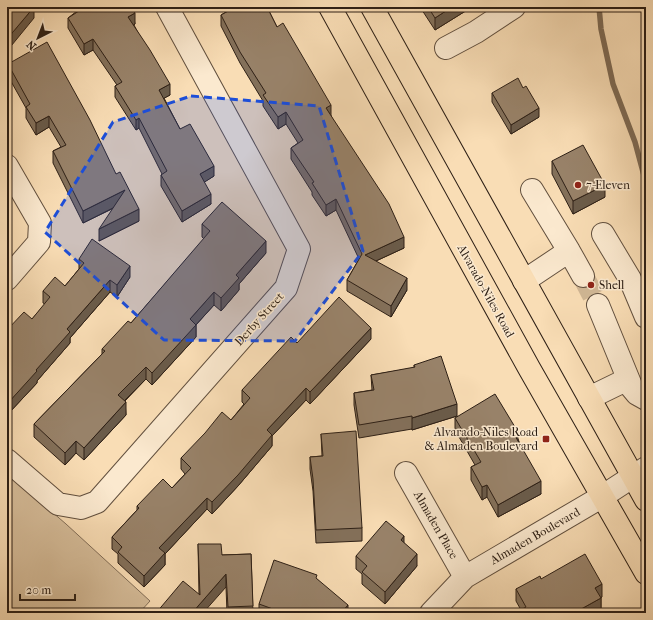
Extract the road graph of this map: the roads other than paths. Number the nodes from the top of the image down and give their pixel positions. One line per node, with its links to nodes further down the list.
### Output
1 (167, 7): 18 (street, Derby Street)
2 (330, 7): 21 (main road, Alvarado-Niles Road)
3 (372, 7): 12 (main road)
4 (514, 7): 5 (street)
5 (446, 48)
6 (7, 166): 11 (street)
7 (532, 190): 9 (street)
8 (603, 234): 14 (street)
9 (569, 251): 10 (street); 12 (street)
10 (584, 276)
11 (7, 279)
12 (524, 281): 16 (main road)
13 (598, 305): 15 (street)
14 (646, 317)
15 (628, 379): 16 (street); 17 (street)
16 (589, 398): 19 (main road)
17 (646, 399)
18 (7, 460)
19 (640, 472): 21 (street, Almaden Boulevard); 22 (main road)
20 (406, 473): 24 (street, Almaden Place)
21 (603, 496): 23 (main road, Alvarado-Niles Road); 24 (street, Almaden Boulevard)
22 (646, 500)
23 (646, 573)
24 (465, 577): 25 (street, Almaden Boulevard)
25 (431, 613)

